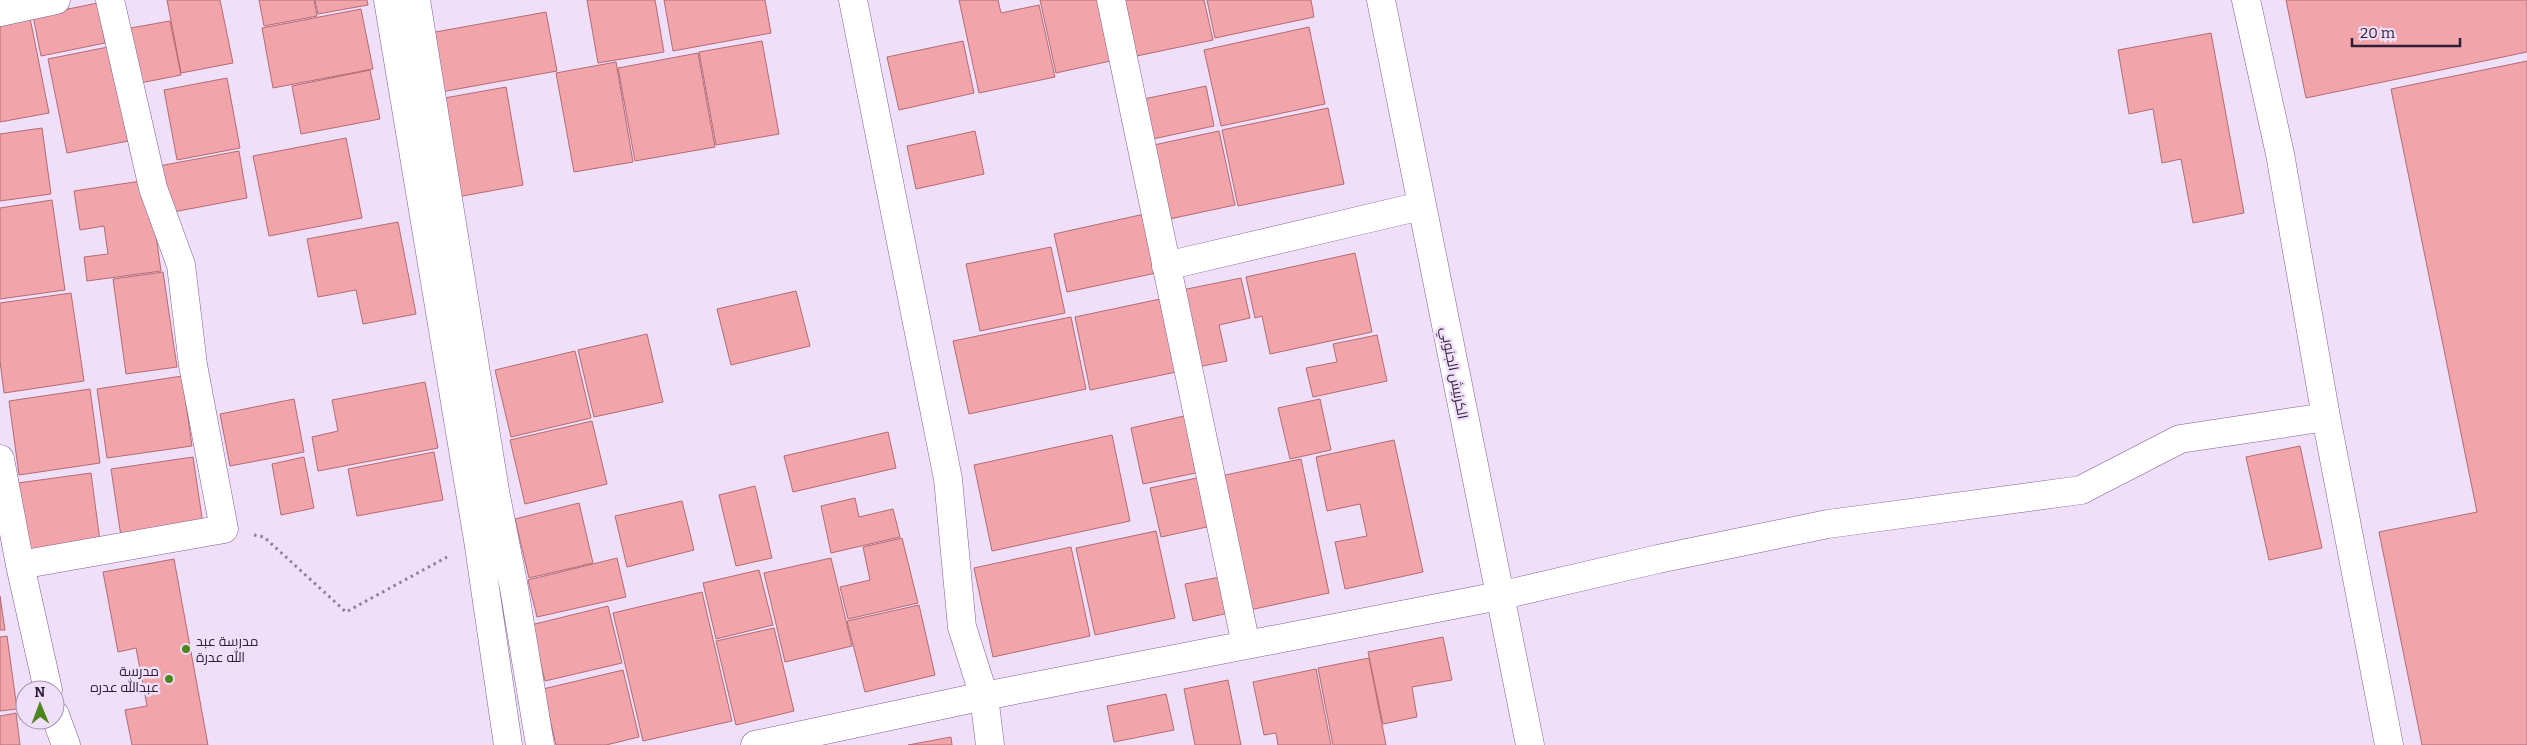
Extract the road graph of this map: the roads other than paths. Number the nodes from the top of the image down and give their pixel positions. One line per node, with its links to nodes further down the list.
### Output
1 (56, 0): 9 (street)
2 (110, 0): 15 (street)
3 (388, 0): 22 (street)
4 (416, 0): 23 (street)
5 (854, 0): 19 (street)
6 (1111, 0): 11 (street)
7 (1381, 0): 10 (street, الكرنيش الجنوبي)
8 (2246, 0): 12 (street)
9 (0, 12)
10 (1421, 206): 11 (street); 16 (street, الكرنيش الجنوبي)
11 (1166, 266): 17 (street)
12 (2326, 417): 16 (street); 27 (street)
13 (0, 459): 14 (street)
14 (7, 535): 15 (street)
15 (20, 565): 18 (street)
16 (1499, 596): 17 (street); 26 (street, الكرنيش الجنوبي)
17 (1246, 645): 19 (street)
18 (46, 680)
19 (984, 696): 24 (street); 25 (street)
20 (60, 730): 21 (street)
21 (66, 745)
22 (508, 745)
23 (540, 745)
24 (755, 745)
25 (990, 745)
26 (1530, 745)
27 (2389, 745)

